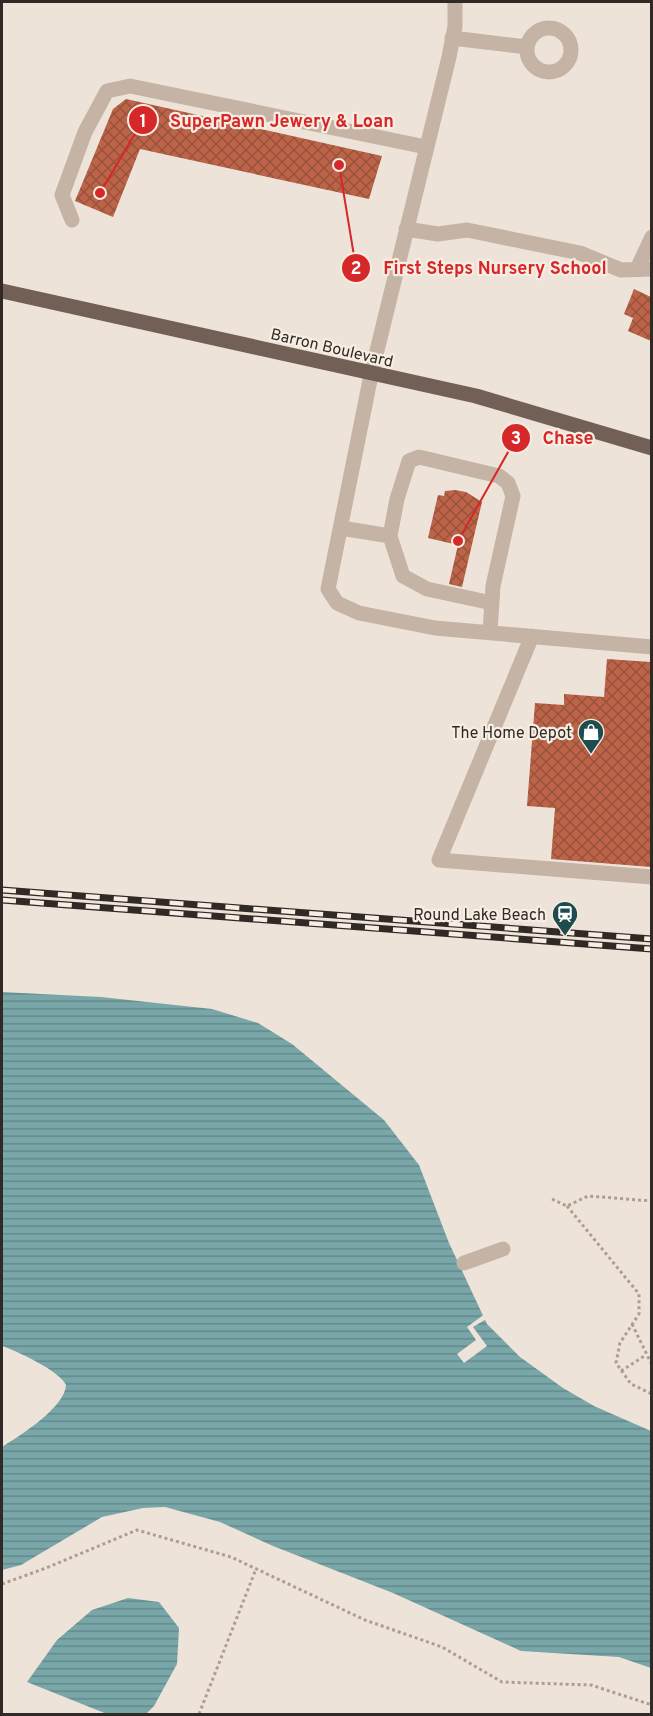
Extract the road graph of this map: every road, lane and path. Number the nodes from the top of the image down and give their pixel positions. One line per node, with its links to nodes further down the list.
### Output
1 (454, 2): 2 (street)
2 (452, 38): 3 (street); 4 (street)
3 (527, 47)
4 (426, 147): 5 (street); 6 (street)
5 (72, 220)
6 (406, 229): 8 (street); 10 (street)
7 (651, 237): 8 (street)
8 (644, 269)
9 (2, 291): 10 (main road, Barron Boulevard)
10 (371, 375): 11 (main road, Barron Boulevard); 12 (street)
11 (651, 448)
12 (340, 528): 13 (street); 15 (street)
13 (390, 536): 14 (street); 14 (street)
14 (492, 603): 15 (street)
15 (490, 632): 16 (street)
16 (532, 636): 17 (street); 18 (street)
17 (651, 647)
18 (651, 877)
19 (552, 1199): 21 (path)
20 (651, 1201): 21 (path)
21 (567, 1206): 24 (path)
22 (503, 1249): 23 (street)
23 (464, 1263)
24 (632, 1324): 25 (path); 27 (path)
25 (646, 1355): 26 (path); 27 (path)
26 (651, 1365)
27 (621, 1371): 28 (path)
28 (651, 1394)
29 (256, 1569): 30 (path); 31 (path); 32 (path)
30 (2, 1584)
31 (651, 1705)
32 (199, 1714)

